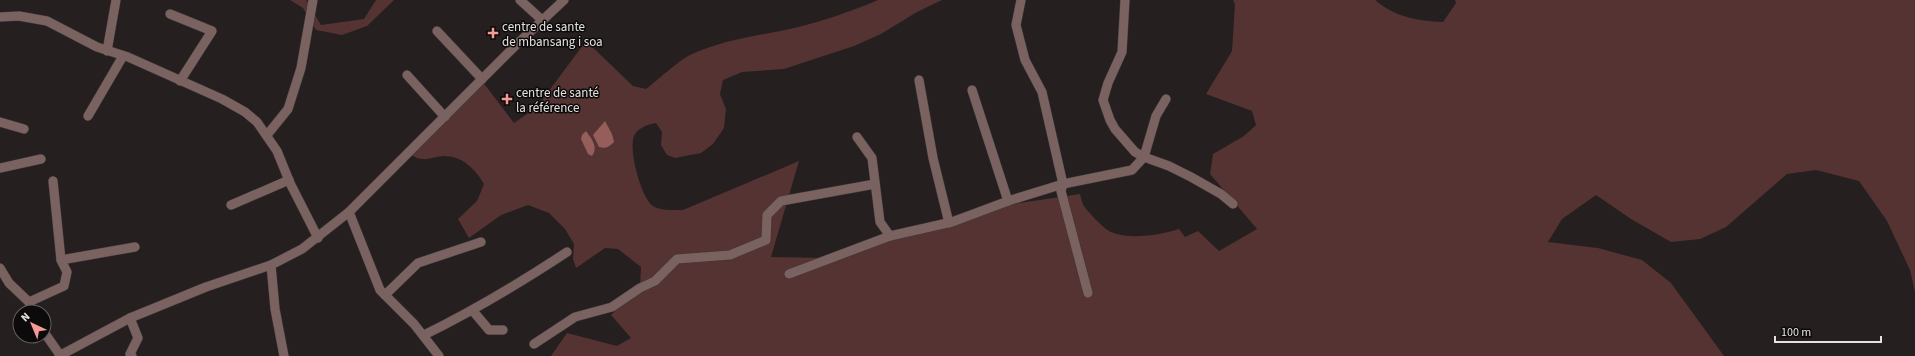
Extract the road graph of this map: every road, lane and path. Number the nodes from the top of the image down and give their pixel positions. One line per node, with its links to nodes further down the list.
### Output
1 (116, 0): 11 (street)
2 (313, 0): 23 (street)
3 (520, 0): 9 (street)
4 (564, 0): 9 (street)
5 (1021, 0): 31 (street)
6 (1125, 0): 25 (street)
7 (170, 14): 16 (street)
8 (0, 17): 11 (street)
9 (542, 20): 14 (street)
10 (438, 31): 14 (street)
11 (108, 51): 12 (street)
12 (123, 56): 16 (street); 19 (street)
13 (406, 75): 20 (street)
14 (482, 80): 20 (street)
15 (918, 80): 36 (street)
16 (180, 81): 23 (street)
17 (972, 90): 32 (street)
18 (1166, 99): 25 (street)
19 (88, 116)
20 (445, 117): 35 (street)
21 (0, 122): 22 (street)
22 (24, 129)
23 (268, 135): 28 (street)
24 (857, 137): 30 (street)
25 (1144, 157): 31 (street); 33 (street)
26 (41, 159): 27 (street)
27 (0, 168)
28 (289, 180): 34 (street); 38 (street)
29 (52, 181): 42 (street)
30 (875, 184): 37 (street); 54 (street)
31 (1063, 184): 32 (street); 46 (street)
32 (1008, 201): 36 (street)
33 (1233, 204)
34 (231, 205)
35 (349, 212): 38 (street); 47 (street)
36 (949, 223): 37 (street)
37 (890, 236): 45 (street)
38 (318, 238): 43 (street)
39 (480, 242): 47 (street)
40 (135, 248): 42 (street)
41 (568, 252): 49 (street)
42 (61, 260): 48 (street)
43 (271, 265): 50 (street); 57 (street)
44 (0, 268): 48 (street)
45 (789, 274)
46 (1088, 293)
47 (385, 295): 52 (street)
48 (29, 302)
49 (472, 311): 51 (street); 52 (street)
50 (130, 318): 55 (street); 56 (street)
51 (503, 330)
52 (424, 335): 58 (street)
53 (52, 344): 55 (street)
54 (534, 344)
55 (60, 355)
56 (132, 356)
57 (284, 356)
58 (439, 356)

